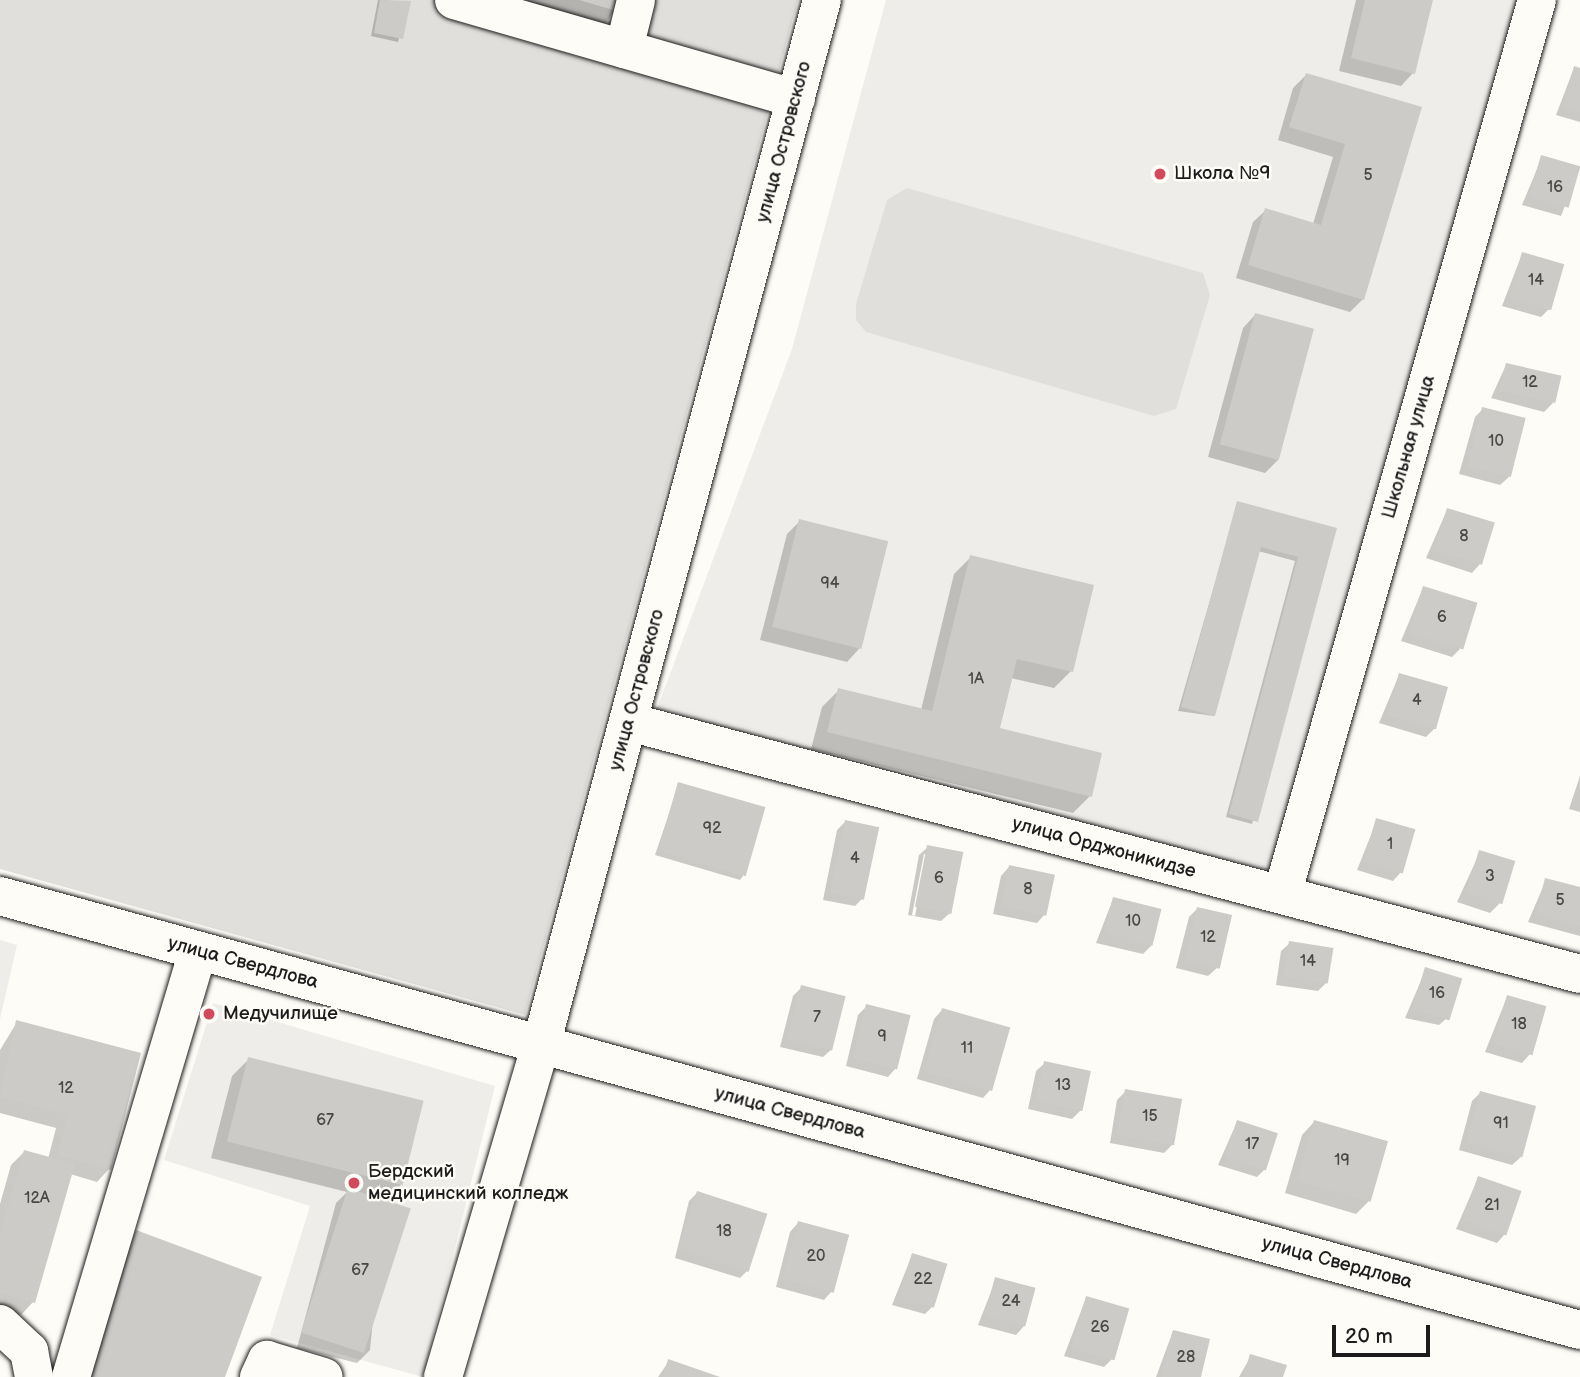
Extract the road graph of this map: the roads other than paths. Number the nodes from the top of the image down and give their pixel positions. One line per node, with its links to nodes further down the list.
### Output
1 (454, 0): 5 (street)
2 (636, 0): 5 (street)
3 (822, 0): 6 (street, улица Островского)
4 (1537, 0): 8 (street, Школьная улица)
5 (624, 49): 6 (street)
6 (796, 99): 7 (street, улица Островского)
7 (629, 722): 8 (street, улица Орджоникидзе); 12 (street, улица Островского)
8 (1282, 895): 11 (street, улица Орджоникидзе)
9 (0, 896): 10 (street, улица Свердлова)
10 (198, 951): 12 (street, улица Свердлова); 16 (street)
11 (1580, 974)
12 (541, 1045): 14 (street, улица Свердлова); 19 (street, улица Островского)
13 (0, 1324): 15 (street)
14 (1580, 1330)
15 (34, 1377)
16 (71, 1377)
17 (259, 1377): 18 (street)
18 (324, 1377)
19 (443, 1377)

